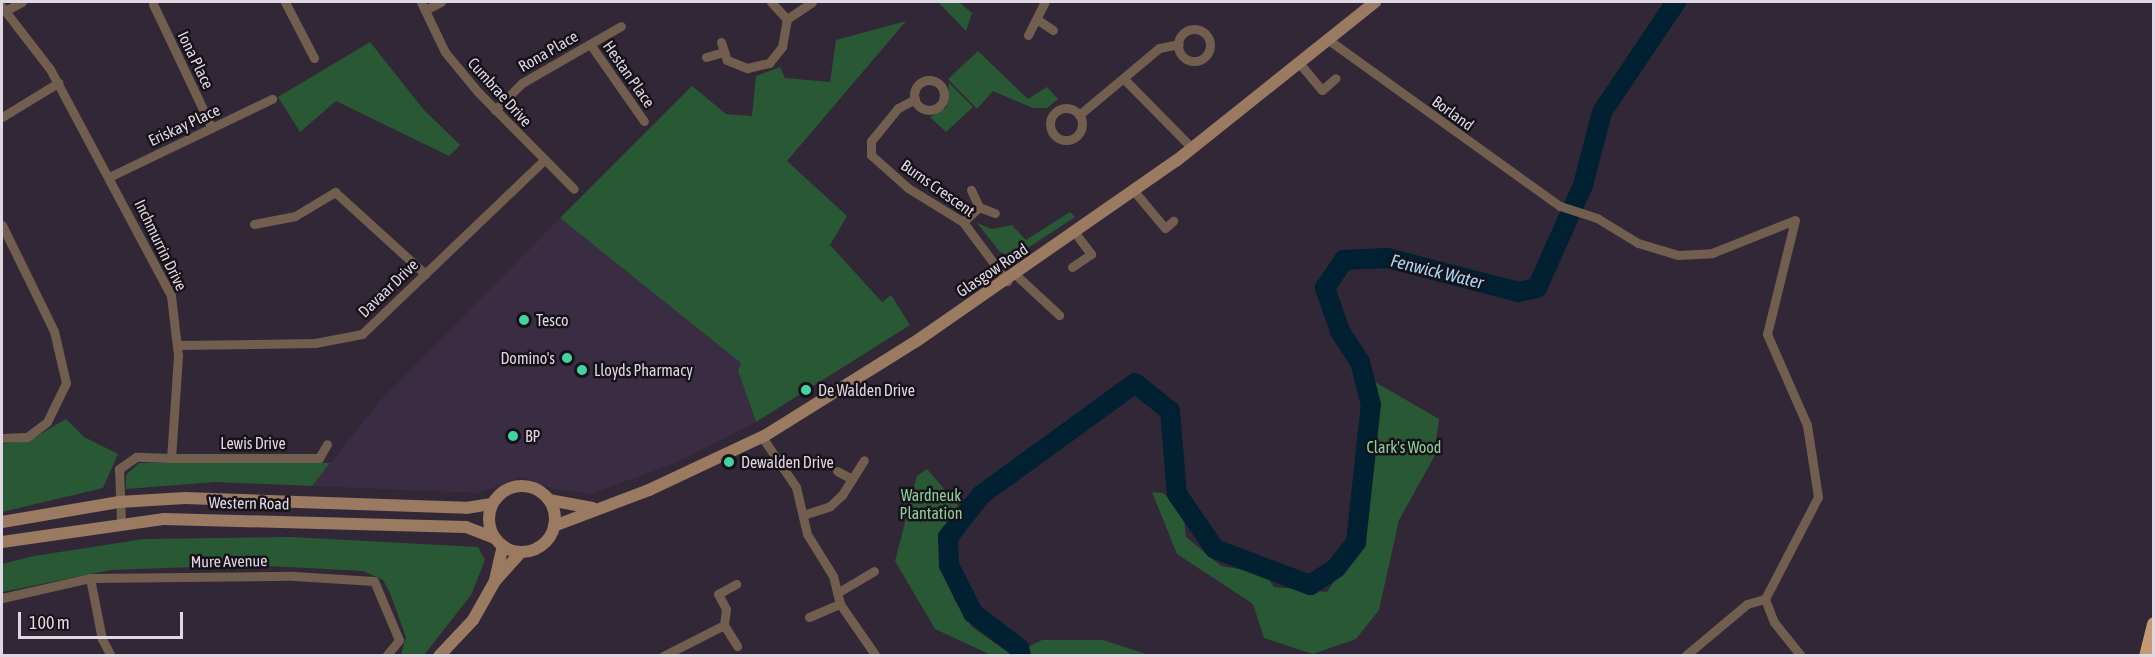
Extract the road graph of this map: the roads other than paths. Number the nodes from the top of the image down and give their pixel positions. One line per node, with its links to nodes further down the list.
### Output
1 (22, 2): 10 (street)
2 (287, 2): 22 (street)
3 (441, 2): 9 (street)
4 (771, 2): 11 (street)
5 (812, 2): 11 (street)
6 (1044, 2): 12 (street)
7 (1370, 3): 16 (main road, Glasgow Road)
8 (153, 4): 33 (street, Iona Place)
9 (423, 6): 29 (street, Cumbrae Drive)
10 (3, 9): 26 (street, Inchmurrin Drive)
11 (787, 19): 20 (street)
12 (1038, 20): 14 (street); 15 (street)
13 (621, 26): 18 (street, Rona Place)
14 (1053, 30)
15 (1028, 35)
16 (1330, 41): 23 (main road, Glasgow Road); 76 (street, Borland)
17 (721, 42): 20 (street)
18 (590, 44): 29 (street, Rona Place); 32 (street, Hestan Place)
19 (1179, 44): 25 (street)
20 (724, 52): 21 (street)
21 (706, 57)
22 (314, 58)
23 (1300, 64): 24 (street); 34 (main road, Glasgow Road)
24 (1336, 78)
25 (1124, 79): 30 (street); 34 (street)
26 (58, 83): 31 (street); 36 (street, Inchmurrin Drive)
27 (272, 99): 33 (street, Eriskay Place)
28 (915, 99): 43 (street, Burns Crescent)
29 (495, 110): 35 (street, Cumbrae Drive)
30 (1079, 115)
31 (2, 117)
32 (644, 121)
33 (212, 128): 36 (street, Eriskay Place)
34 (1192, 148): 39 (main road, Glasgow Road)
35 (543, 161): 37 (street, Cumbrae Drive); 48 (street, Davaar Drive)
36 (109, 177): 51 (street, Inchmurrin Drive)
37 (574, 189)
38 (971, 190): 40 (street)
39 (1134, 190): 42 (street); 46 (main road, Glasgow Road)
40 (978, 207): 41 (street); 43 (street)
41 (995, 213)
42 (1173, 221)
43 (963, 222): 49 (street, Burns Crescent)
44 (254, 224): 48 (street)
45 (2, 225): 53 (street)
46 (1075, 233): 47 (street); 49 (main road, Glasgow Road)
47 (1072, 267)
48 (425, 274): 51 (street, Davaar Drive)
49 (1012, 278): 50 (street, Burns Crescent); 52 (main road, Glasgow Road)
50 (1059, 315)
51 (177, 345): 55 (street, Inchmurrin Drive)
52 (762, 437): 62 (main road, Glasgow Road); 63 (street)
53 (2, 438)
54 (327, 444): 55 (street, Lewis Drive)
55 (171, 458): 60 (street)
56 (864, 460): 58 (street)
57 (837, 471): 58 (street)
58 (852, 479): 63 (street)
59 (549, 500): 61 (main road); 62 (main road, Glasgow Road); 66 (main road)
60 (119, 502): 61 (main road, Western Road); 64 (main road, Western Road); 65 (street)
61 (492, 504): 68 (main road)
62 (592, 508): 66 (main road, Glasgow Road)
63 (802, 515): 74 (street)
64 (2, 522)
65 (121, 522): 67 (main road, Western Road); 68 (main road, Western Road)
66 (554, 526): 69 (main road)
67 (2, 542)
68 (499, 542): 69 (main road); 72 (main road)
69 (521, 552): 72 (main road)
70 (874, 571): 74 (street)
71 (90, 578): 75 (street, Mure Avenue); 82 (street); 83 (street, Mure Avenue)
72 (495, 581): 84 (main road)
73 (736, 584): 80 (street)
74 (837, 593): 77 (street)
75 (2, 598)
76 (1765, 599): 87 (street); 88 (street)
77 (840, 604): 78 (street); 86 (street)
78 (809, 617)
79 (2154, 624): 89 (highway)
80 (724, 625): 81 (street); 85 (street)
81 (736, 646)
82 (111, 656)
83 (386, 656)
84 (439, 656)
85 (663, 656)
86 (876, 656)
87 (1685, 656)
88 (1801, 656)
89 (2146, 656)

